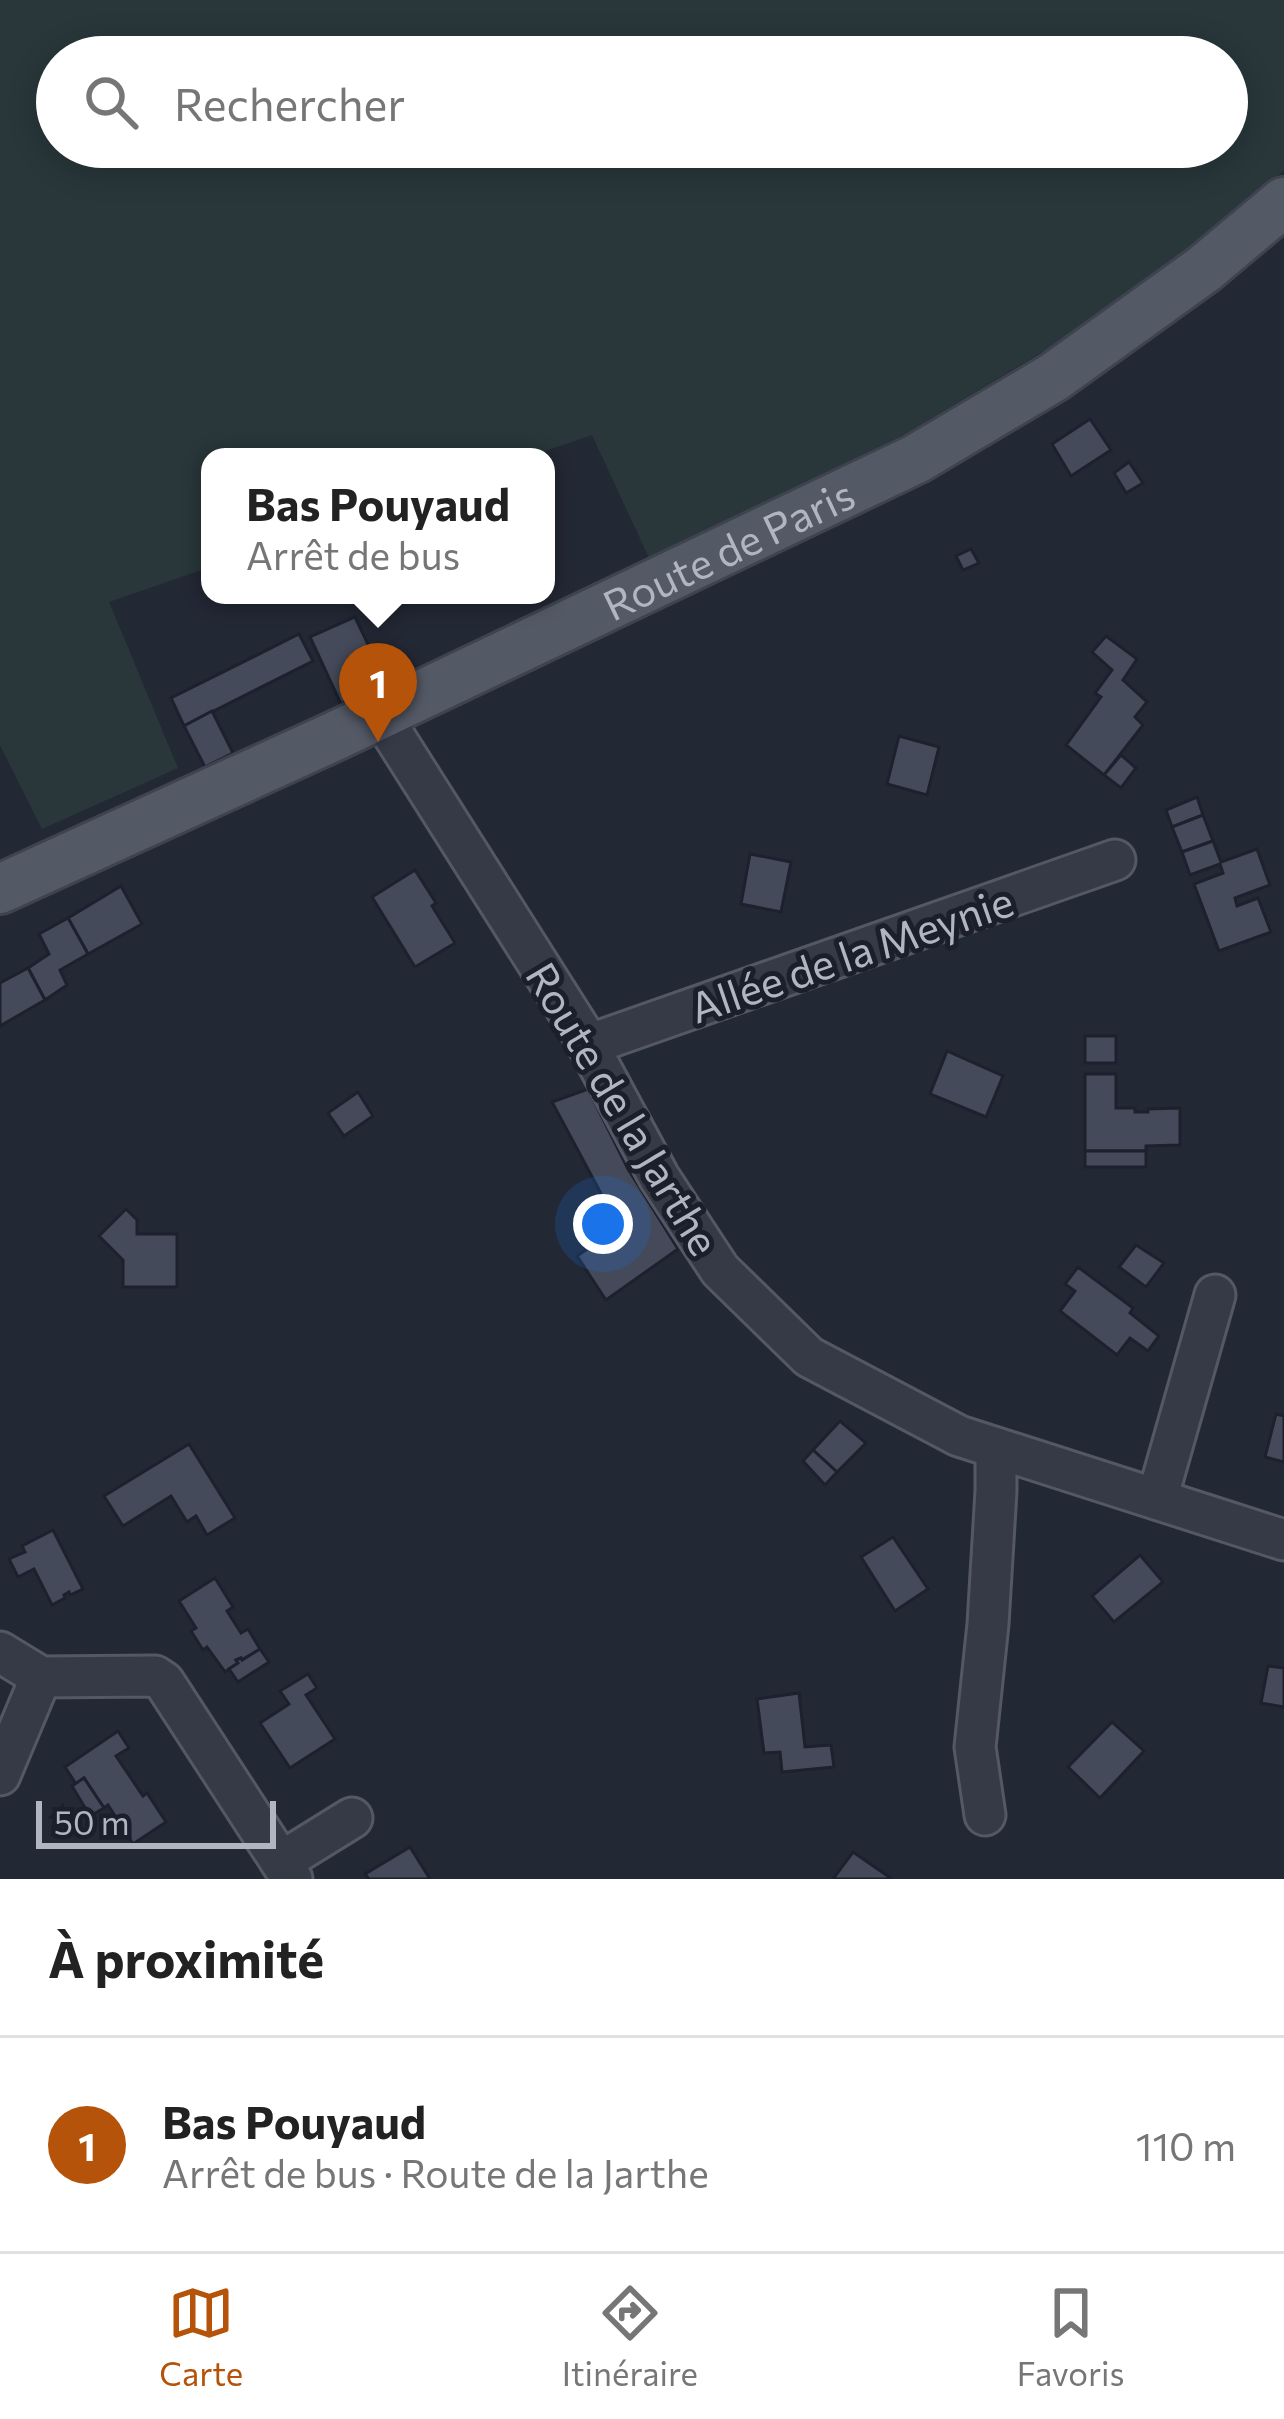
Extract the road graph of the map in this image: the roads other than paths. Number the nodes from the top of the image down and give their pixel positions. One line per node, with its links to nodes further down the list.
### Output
1 (1284, 202): 2 (main road, Route de Paris)
2 (380, 715): 4 (main road, Route de Paris); 5 (street, Route de la Jarthe)
3 (1115, 860): 5 (street, Allée de la Meynie)
4 (0, 889)
5 (588, 1045): 7 (street, Route de la Jarthe)
6 (1215, 1295): 8 (street)
7 (996, 1448): 8 (street, Route de la Jarthe); 13 (street)
8 (1157, 1499): 9 (street, Route de la Jarthe)
9 (1284, 1540)
10 (0, 1652): 11 (street)
11 (41, 1677): 12 (street); 15 (street)
12 (0, 1774)
13 (985, 1815)
14 (352, 1819): 15 (street)
15 (286, 1870)

